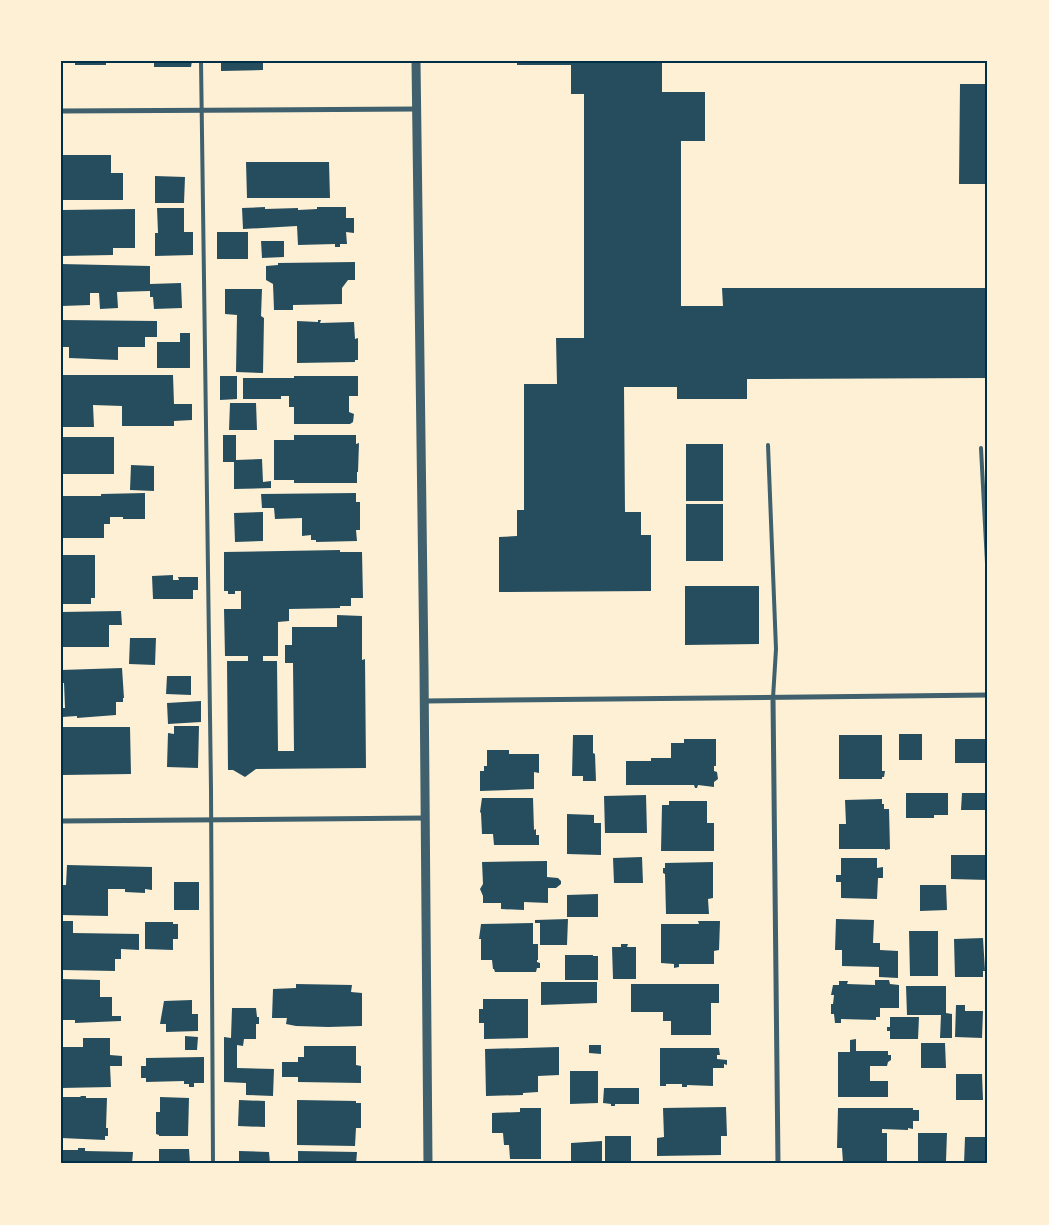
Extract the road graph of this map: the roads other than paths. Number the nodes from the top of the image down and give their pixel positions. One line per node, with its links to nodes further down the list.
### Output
1 (201, 61): 5 (lane)
2 (416, 61): 3 (street)
3 (416, 109): 5 (street); 11 (street)
4 (61, 111): 5 (street)
5 (201, 111): 13 (lane)
6 (768, 445): 10 (lane)
7 (981, 448): 8 (lane)
8 (988, 582)
9 (988, 695): 10 (street)
10 (773, 698): 11 (street); 17 (street)
11 (425, 701): 12 (street)
12 (425, 818): 13 (street); 16 (street)
13 (212, 820): 14 (street); 15 (lane)
14 (61, 821)
15 (213, 1164)
16 (428, 1164)
17 (778, 1164)

